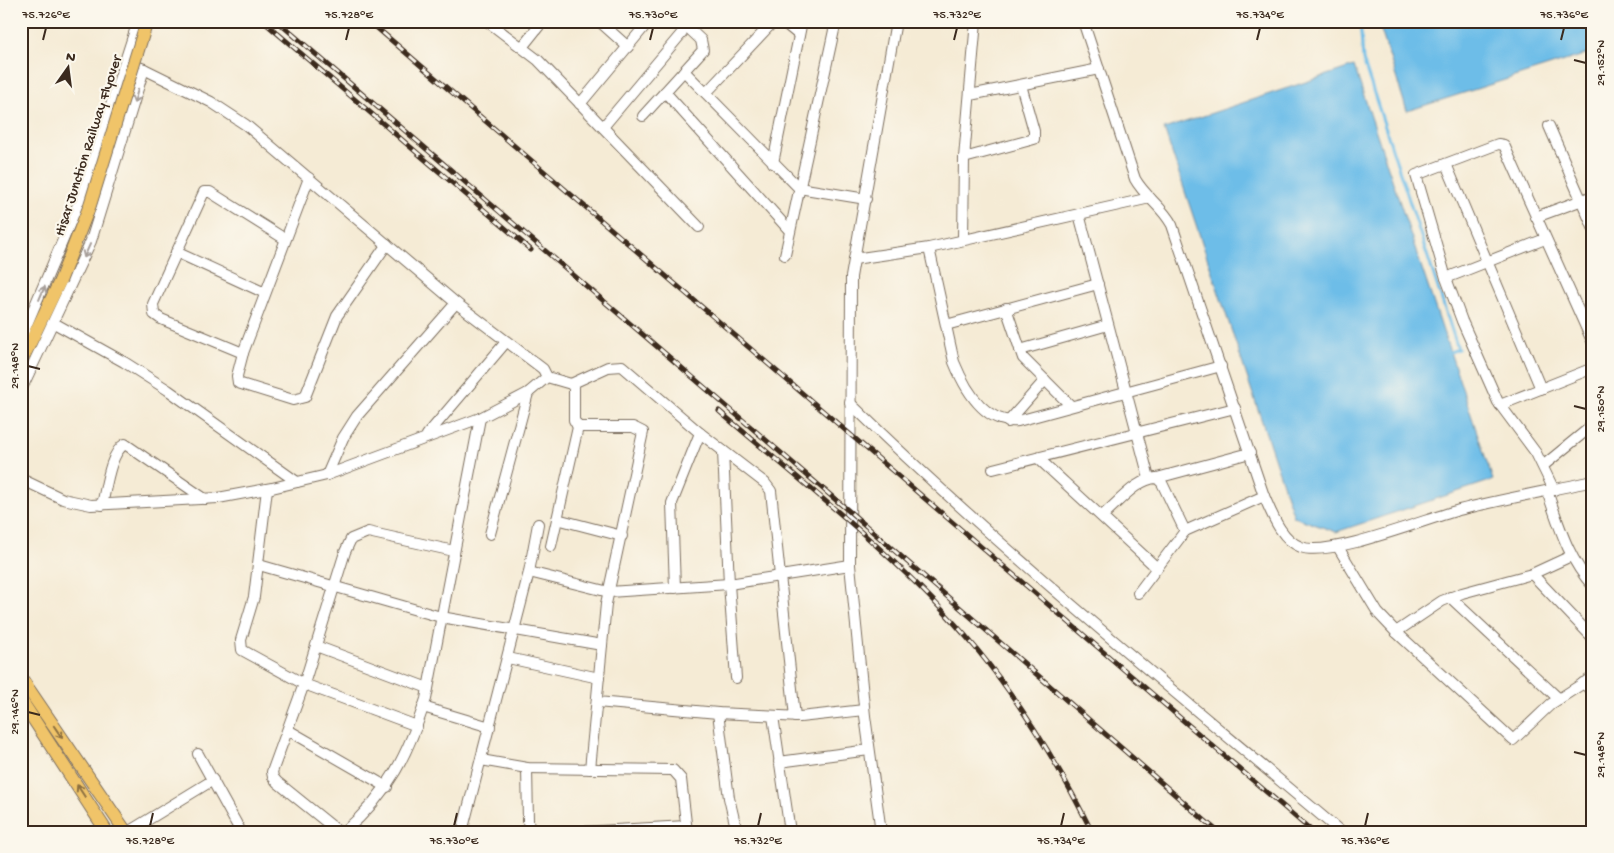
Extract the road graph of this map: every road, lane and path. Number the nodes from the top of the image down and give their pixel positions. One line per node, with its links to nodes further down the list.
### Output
1 (138, 21): 19 (street)
2 (147, 21): 67 (main road, Hisar Junction Railway Flyover, bridge)
3 (487, 21): 17 (street)
4 (543, 21): 17 (street)
5 (598, 21): 18 (street)
6 (649, 21): 18 (street)
7 (774, 21): 25 (street)
8 (782, 21): 16 (street)
9 (802, 21): 16 (street)
10 (836, 21): 35 (street)
11 (896, 21): 38 (street)
12 (963, 21): 15 (street)
13 (1083, 21): 21 (street)
14 (682, 22): 22 (street); 30 (street)
15 (976, 22): 26 (street)
16 (798, 35): 32 (street)
17 (523, 46): 27 (street)
18 (628, 47): 27 (street)
19 (125, 62): 20 (street); 62 (street, one-way to 19)
20 (144, 69): 34 (street); 59 (street, one-way to 59)
21 (1099, 69): 23 (street); 37 (street)
22 (684, 72): 24 (street); 25 (street)
23 (1021, 85): 26 (street); 31 (street)
24 (665, 92): 28 (street); 44 (street)
25 (706, 94): 32 (street)
26 (970, 95): 31 (street)
27 (580, 104): 30 (street)
28 (643, 116)
29 (1549, 126): 39 (street)
30 (602, 127): 43 (street)
31 (964, 158): 47 (street)
32 (773, 163): 35 (street)
33 (1446, 164): 41 (street); 53 (street); 54 (street)
34 (309, 178): 45 (street); 48 (street)
35 (799, 188): 38 (street); 44 (street)
36 (1593, 196): 39 (street)
37 (1150, 198): 40 (street); 68 (street)
38 (866, 199): 52 (street)
39 (1581, 200): 41 (street); 42 (street)
40 (1079, 214): 47 (street); 55 (street)
41 (1536, 217): 46 (street)
42 (1593, 226)
43 (699, 227)
44 (790, 231): 51 (street)
45 (285, 239): 50 (street); 56 (street)
46 (1545, 239): 53 (street); 64 (street)
47 (963, 240): 49 (street)
48 (387, 244): 57 (street); 66 (street)
49 (929, 248): 52 (street); 60 (street)
50 (176, 252): 56 (street); 66 (street)
51 (785, 255)
52 (854, 259): 77 (street)
53 (1485, 262): 54 (street); 73 (street)
54 (1446, 278): 79 (street)
55 (1098, 284): 58 (street); 61 (street)
56 (265, 292): 66 (street)
57 (456, 303): 63 (street); 93 (street)
58 (1006, 308): 60 (street); 65 (street)
59 (54, 323): 74 (street); 97 (street)
60 (946, 325): 82 (street)
61 (1108, 325): 65 (street); 75 (street)
62 (21, 338)
63 (506, 342): 70 (street); 87 (street)
64 (1593, 342)
65 (1020, 350): 71 (street)
66 (243, 353)
67 (21, 362)
68 (1221, 366): 75 (street); 80 (street)
69 (1593, 368): 73 (street)
70 (547, 377): 72 (street); 76 (street)
71 (1045, 380): 78 (street); 82 (street)
72 (571, 384): 84 (street); 85 (street)
73 (1541, 389): 79 (street)
74 (21, 390)
75 (1125, 390): 78 (street); 86 (street)
76 (528, 393): 81 (street); 107 (street)
77 (850, 403): 114 (street); 173 (street)
78 (1071, 406): 82 (street)
79 (1500, 406): 91 (street)
80 (1235, 408): 86 (street); 89 (street)
81 (480, 418): 87 (street); 111 (street)
82 (1008, 422)
83 (1593, 425): 91 (street)
84 (578, 427): 104 (street); 108 (street)
85 (700, 432): 88 (street); 122 (street)
86 (1136, 433): 90 (street); 94 (street)
87 (426, 436): 93 (street)
88 (723, 451): 118 (street); 119 (street)
89 (1250, 453): 94 (street); 100 (street)
90 (1039, 459): 92 (street); 103 (street)
91 (1544, 465): 99 (street)
92 (993, 469)
93 (327, 475): 97 (street)
94 (1153, 478): 103 (street); 106 (street)
95 (21, 480): 102 (street)
96 (1593, 481): 99 (street)
97 (297, 482): 98 (street)
98 (267, 490): 101 (street); 113 (street)
99 (1551, 490): 110 (street); 112 (street)
100 (1264, 496): 106 (street); 110 (street)
101 (205, 499): 102 (street); 102 (street)
102 (102, 505)
103 (1102, 516): 115 (street)
104 (557, 519): 108 (street); 109 (street)
105 (538, 524): 116 (street)
106 (1185, 531): 115 (street)
107 (490, 534)
108 (622, 536): 123 (street)
109 (551, 546)
110 (1338, 547): 128 (street)
111 (454, 551): 120 (street); 126 (street)
112 (1571, 556): 117 (street); 121 (street)
113 (258, 564): 120 (street); 138 (street)
114 (850, 565): 118 (street); 145 (street)
115 (1157, 568): 124 (street)
116 (530, 572): 123 (street); 127 (street)
117 (1532, 574): 125 (street); 129 (street)
118 (781, 576): 119 (street); 148 (street)
119 (729, 584): 122 (street); 136 (street)
120 (333, 586): 126 (street); 131 (street)
121 (1593, 586)
122 (675, 588): 123 (street)
123 (609, 592): 130 (street)
124 (1138, 593)
125 (1450, 597): 128 (street); 141 (street)
126 (441, 617): 127 (street); 139 (street)
127 (514, 629): 130 (street); 132 (street)
128 (1396, 632): 141 (street)
129 (1593, 638)
130 (602, 645): 135 (street)
131 (316, 646): 138 (street); 139 (street)
132 (508, 658): 135 (street); 150 (street)
133 (1593, 677): 137 (street)
134 (21, 678): 163 (main road, one-way to 163)
135 (599, 678): 143 (street)
136 (736, 678)
137 (1583, 683): 140 (street); 141 (street)
138 (304, 684): 149 (street); 151 (street)
139 (428, 688): 144 (street)
140 (1593, 692)
141 (1559, 698)
142 (21, 700): 162 (main road, one-way to 142)
143 (596, 702): 146 (street); 157 (street)
144 (423, 707): 149 (street); 150 (street)
145 (864, 710): 148 (street); 152 (street)
146 (718, 713): 147 (street); 170 (street)
147 (773, 716): 148 (street); 155 (street)
148 (795, 717)
149 (417, 726): 159 (street)
150 (490, 727): 154 (street)
151 (288, 730): 159 (street); 165 (street)
152 (869, 750): 155 (street); 172 (street)
153 (198, 754): 158 (street)
154 (481, 760): 156 (street); 167 (street)
155 (779, 762): 171 (street)
156 (527, 768): 157 (street); 168 (street)
157 (590, 769): 160 (street)
158 (213, 780): 163 (street); 164 (street)
159 (387, 787): 166 (street)
160 (686, 829): 161 (street)
161 (611, 831): 169 (street)
162 (108, 832)
163 (127, 832)
164 (242, 832)
165 (339, 832)
166 (344, 832)
167 (462, 832)
168 (533, 832)
169 (580, 832)
170 (737, 832)
171 (790, 832)
172 (881, 832)
173 (1341, 832)

